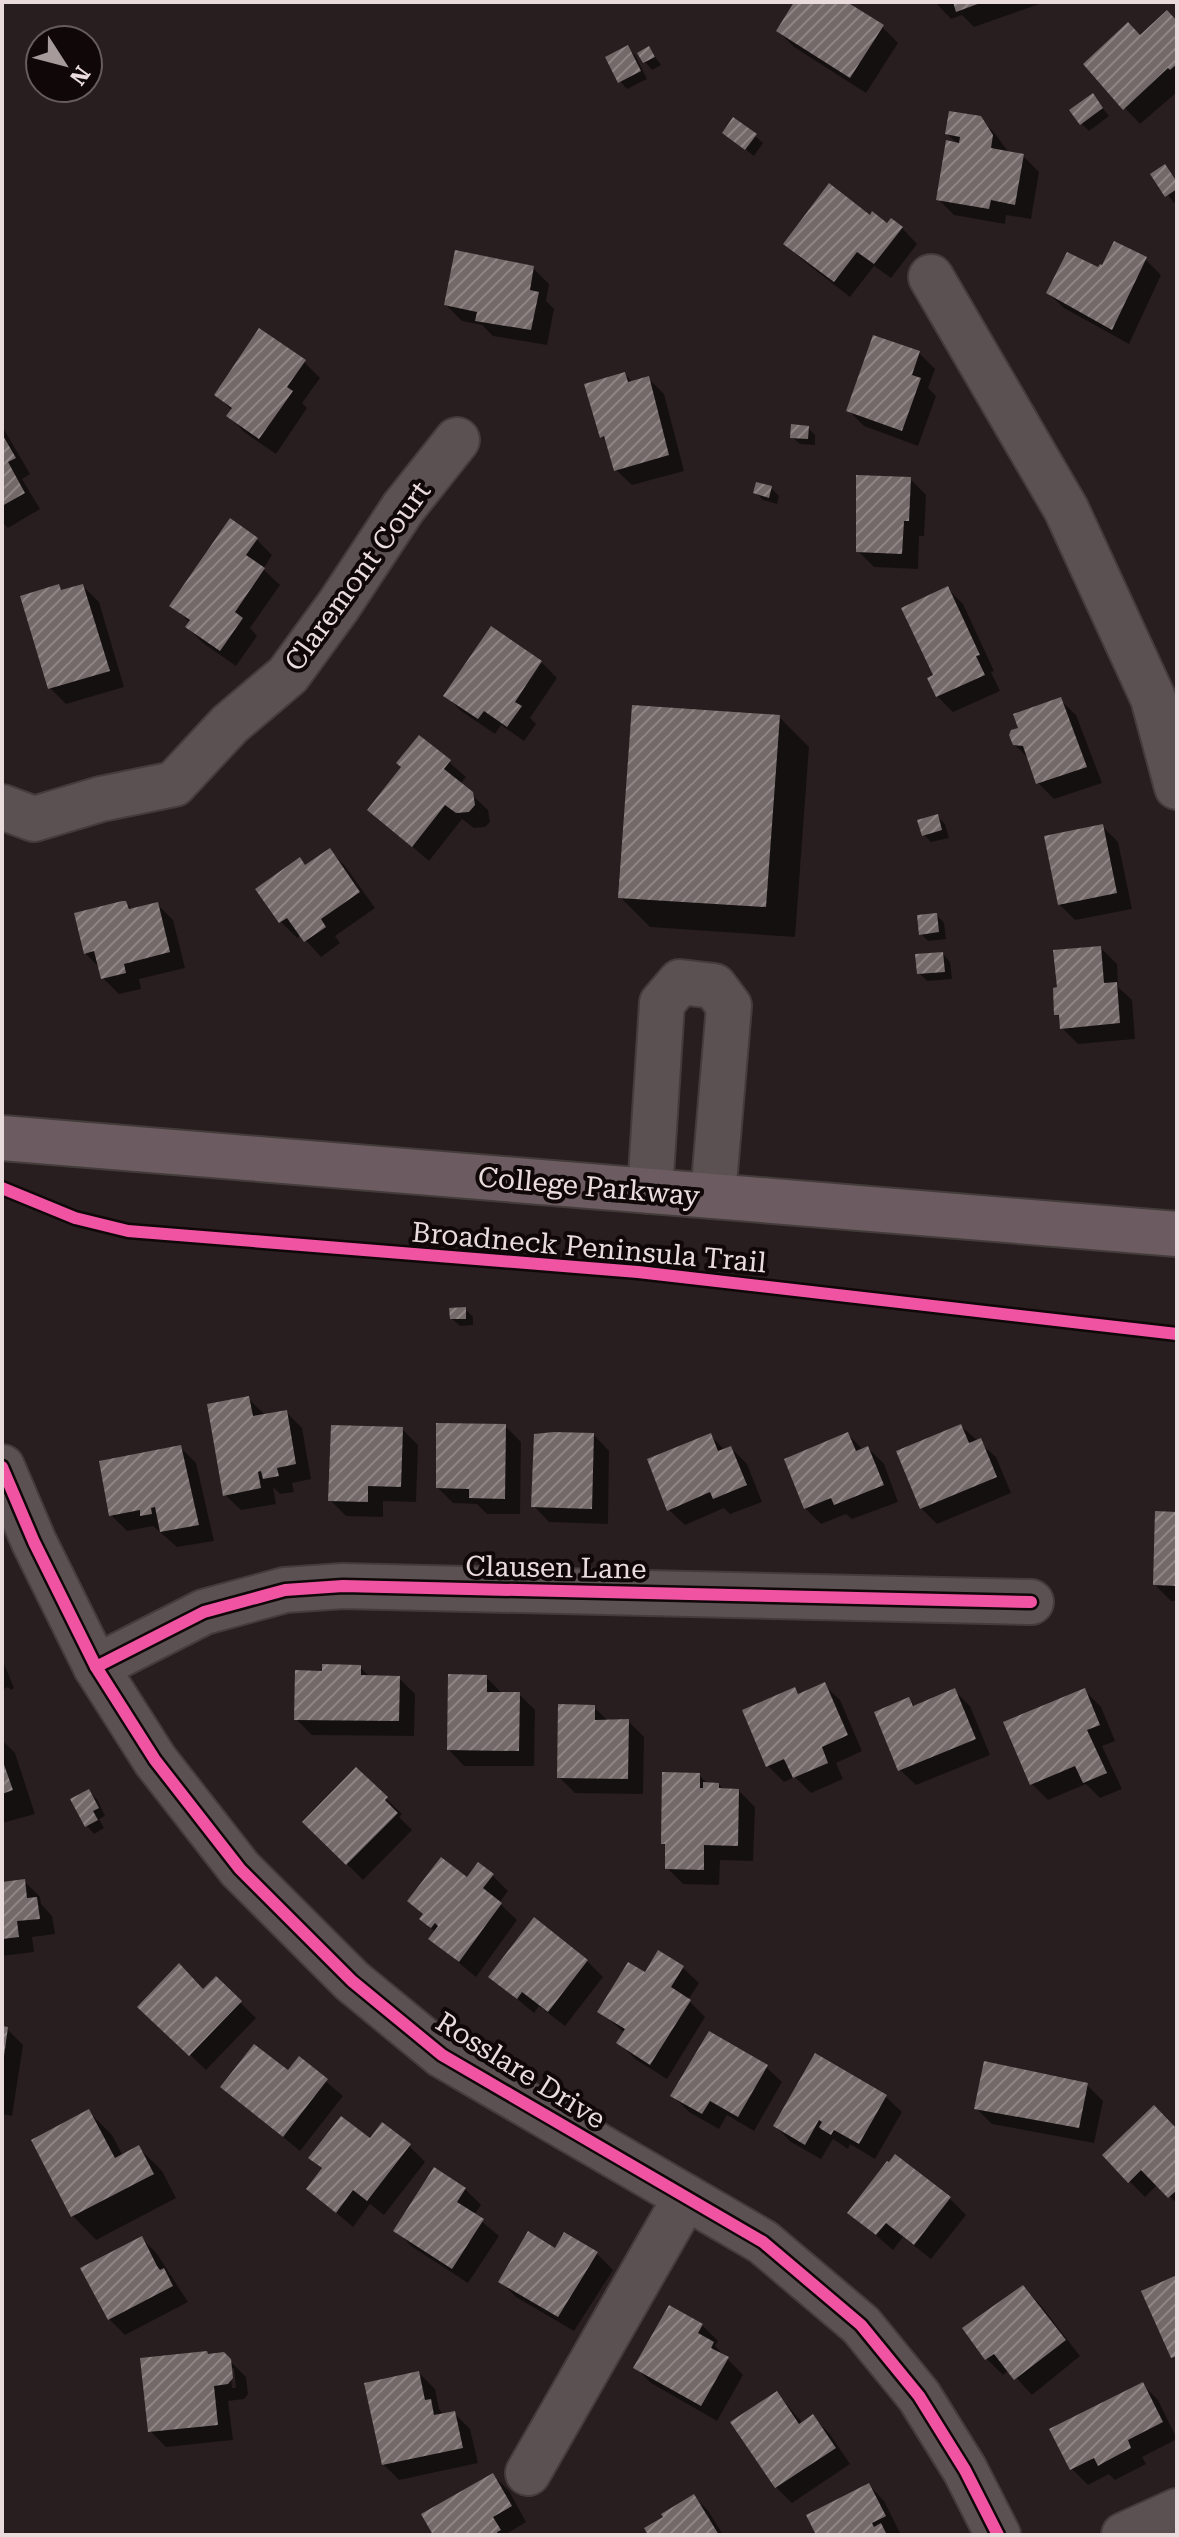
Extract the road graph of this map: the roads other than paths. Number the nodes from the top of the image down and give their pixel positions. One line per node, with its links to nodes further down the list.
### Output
1 (931, 277): 3 (street)
2 (457, 440): 4 (street, Claremont Court)
3 (1177, 787)
4 (2, 807)
5 (2, 1138): 6 (main road, College Parkway)
6 (650, 1191): 7 (main road, College Parkway); 7 (street)
7 (713, 1196): 8 (main road, College Parkway)
8 (1177, 1234)
9 (2, 1467): 11 (street, Rosslare Drive)
10 (1031, 1602): 11 (street, Clausen Lane)
11 (96, 1667): 12 (street, Rosslare Drive)
12 (686, 2197): 13 (street); 15 (street, Rosslare Drive)
13 (528, 2473)
14 (1177, 2511): 16 (street)
15 (998, 2535)
16 (1124, 2535)

